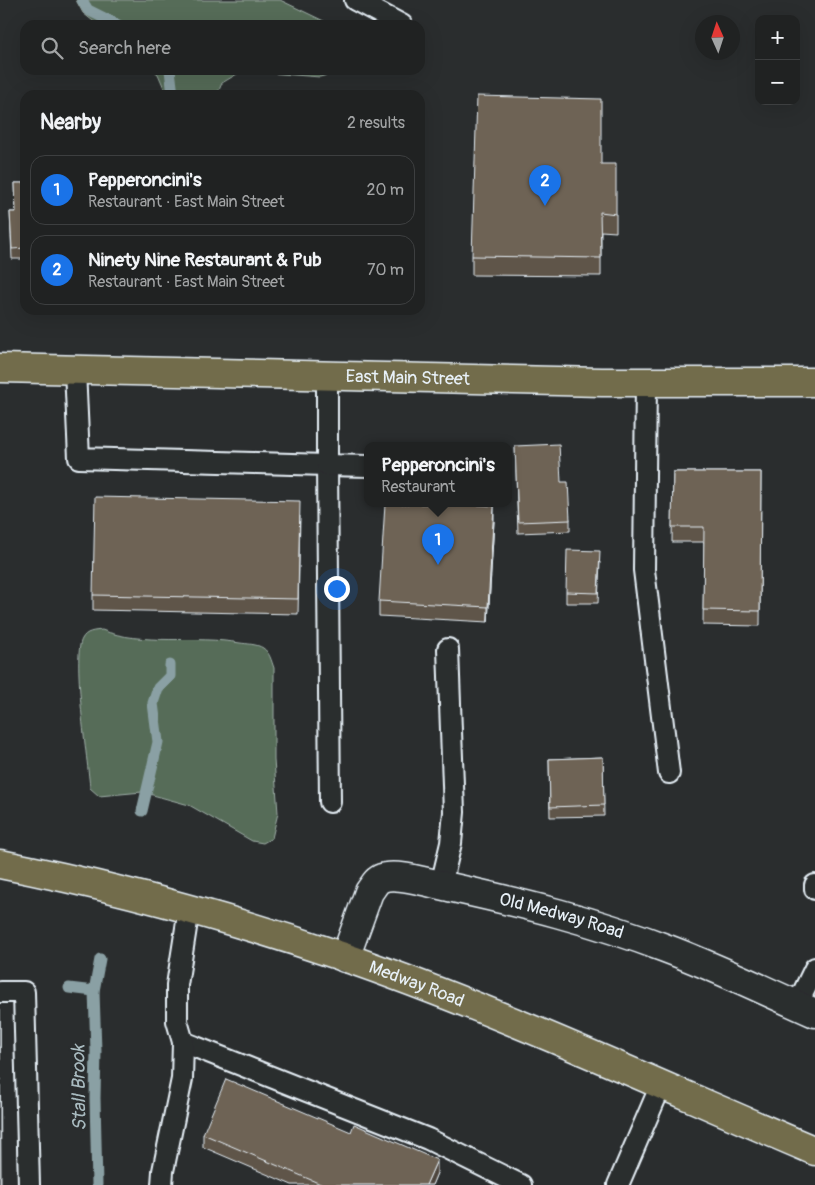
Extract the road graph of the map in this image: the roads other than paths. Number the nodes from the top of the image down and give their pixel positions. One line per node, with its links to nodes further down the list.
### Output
1 (355, 0): 2 (lane)
2 (393, 20)
3 (0, 368): 4 (main road, East Main Street)
4 (75, 370): 5 (main road, East Main Street); 8 (lane)
5 (327, 376): 6 (main road, East Main Street); 8 (lane)
6 (646, 382): 7 (main road, East Main Street); 11 (lane)
7 (815, 382)
8 (326, 466): 9 (lane); 12 (lane)
9 (364, 466)
10 (448, 649): 15 (lane)
11 (669, 773)
12 (330, 802)
13 (0, 864): 17 (main road, Medway Road)
14 (815, 884): 16 (lane)
15 (441, 886): 18 (street, Old Medway Road); 21 (street, Old Medway Road)
16 (815, 889)
17 (189, 909): 18 (main road, Medway Road); 22 (lane)
18 (344, 958): 23 (main road, Medway Road)
19 (815, 968): 21 (lane)
20 (0, 992): 26 (lane)
21 (806, 1009)
22 (183, 1042): 25 (lane); 27 (lane)
23 (661, 1085): 24 (main road, Medway Road); 29 (lane)
24 (815, 1151)
25 (489, 1178): 28 (lane)
26 (29, 1185)
27 (162, 1185)
28 (520, 1185)
29 (618, 1185)

